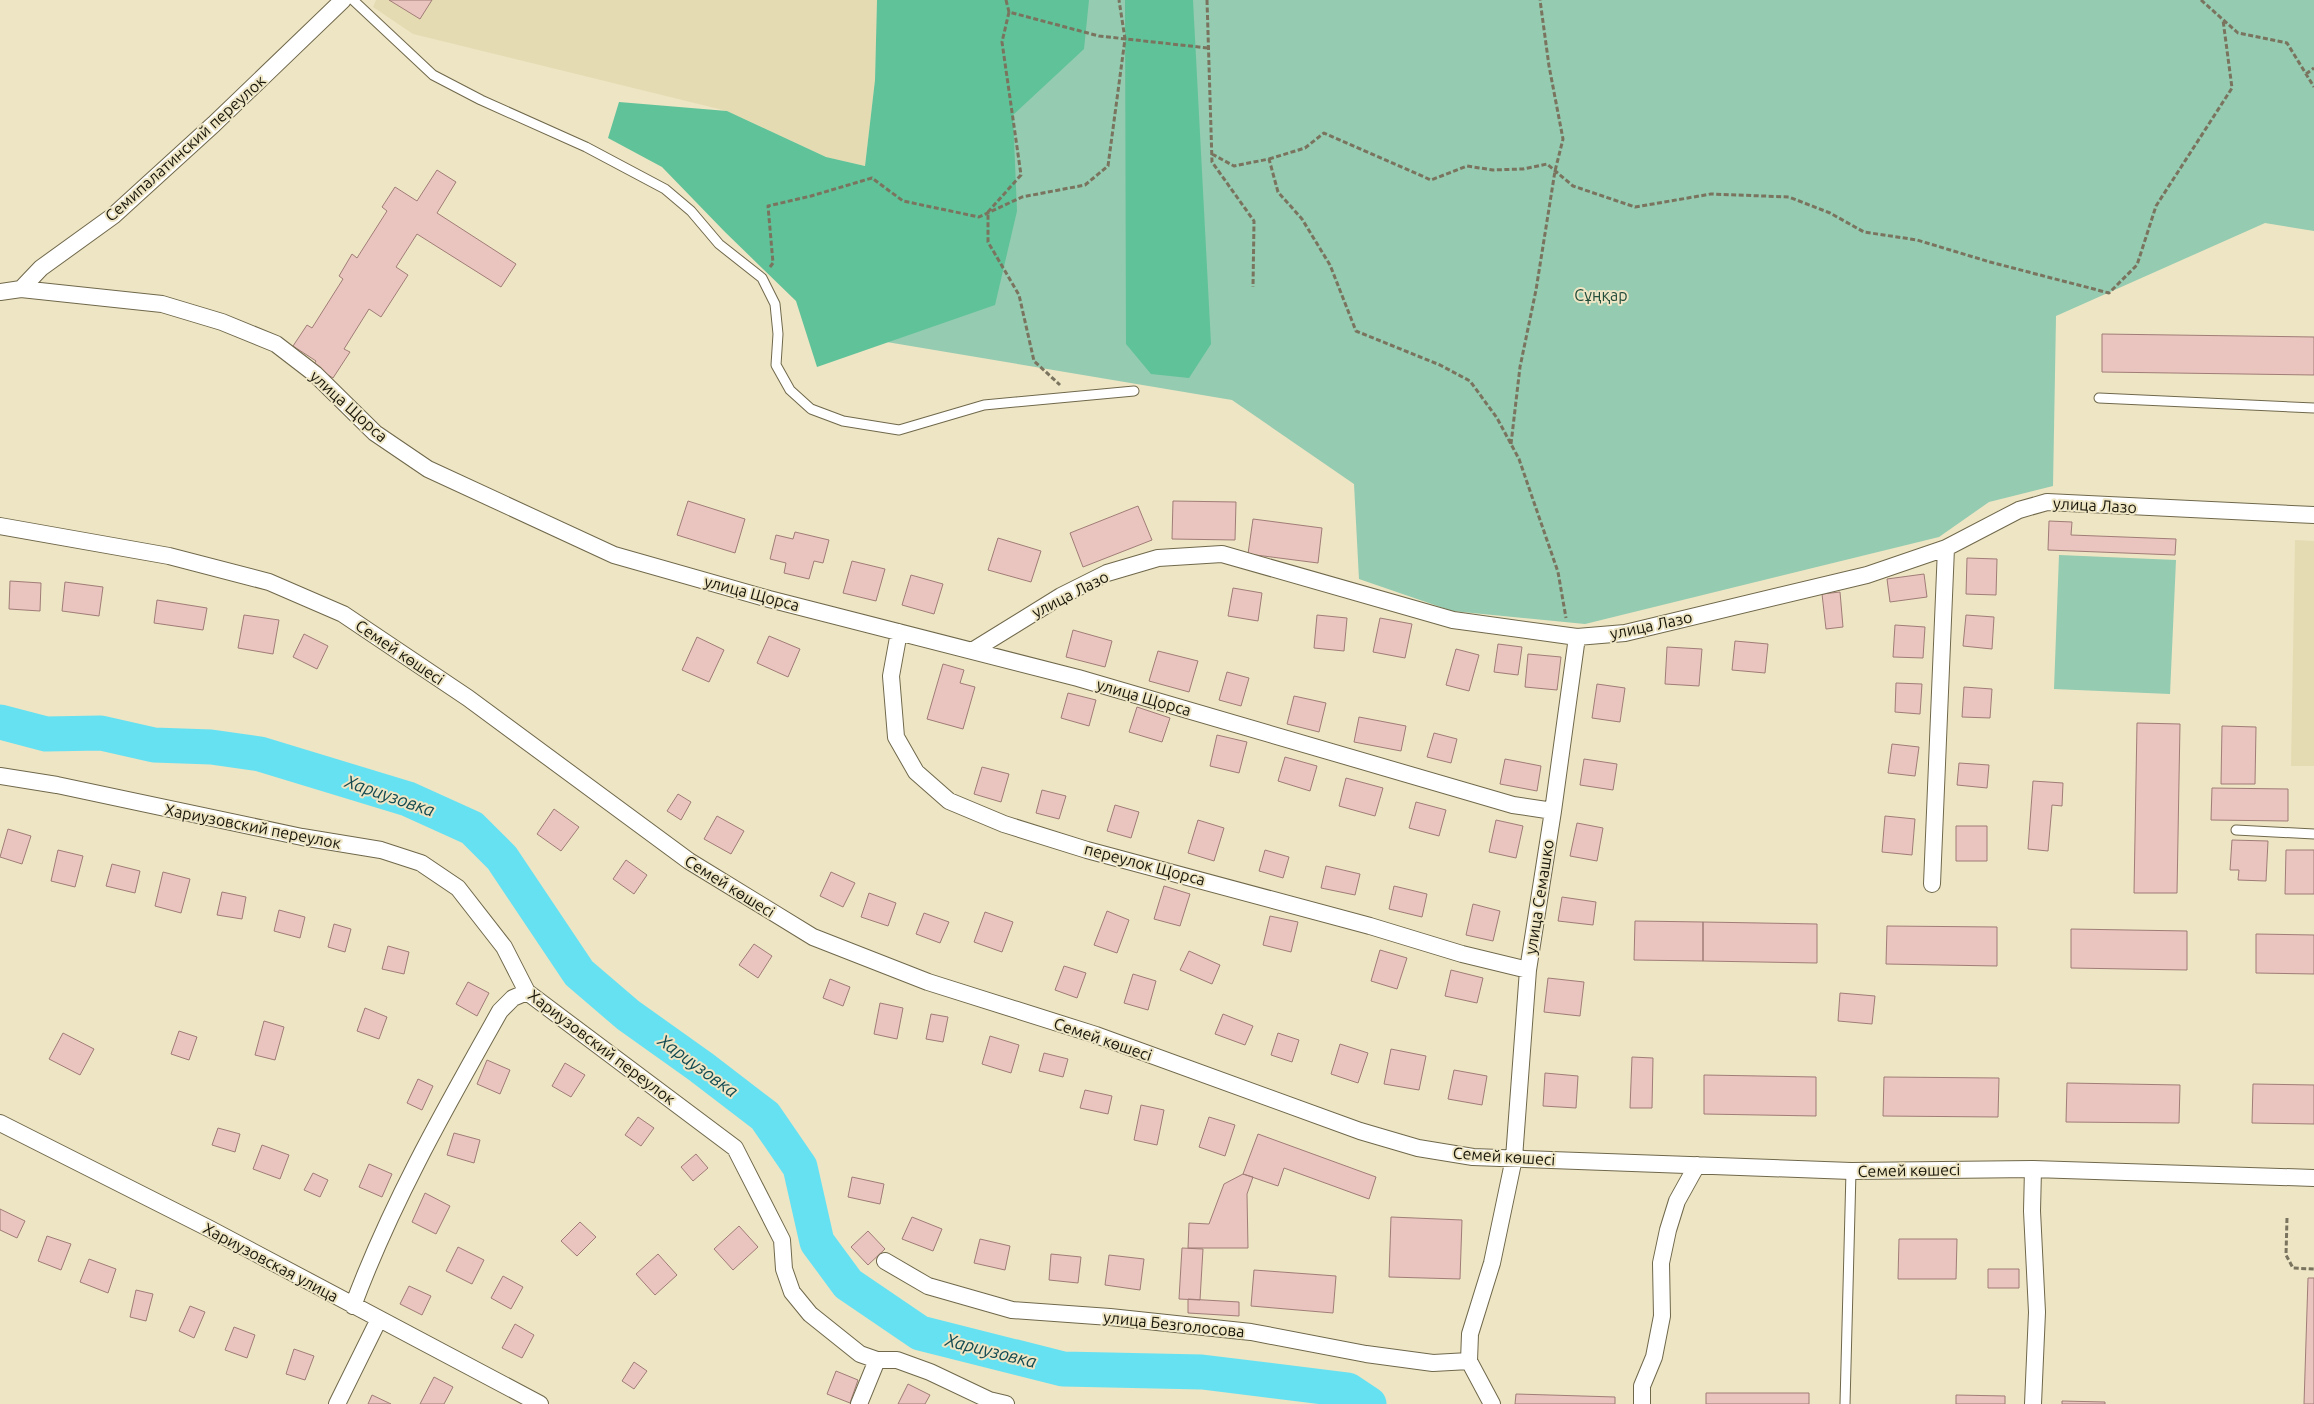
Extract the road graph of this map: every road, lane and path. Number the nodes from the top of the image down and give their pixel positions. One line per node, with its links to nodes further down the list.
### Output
1 (343, 0): 21 (street, Семипалатинский переулок)
2 (353, 0): 19 (lane)
3 (1006, 0): 8 (path)
4 (1119, 0): 10 (path)
5 (1207, 0): 11 (path)
6 (1540, 0): 17 (path)
7 (2201, 0): 9 (path)
8 (1009, 12): 10 (path); 18 (path)
9 (2223, 20): 13 (path); 17 (path)
10 (1125, 39): 11 (path); 18 (path)
11 (1208, 48): 15 (path)
12 (2314, 68): 13 (path)
13 (2306, 74): 14 (path)
14 (2314, 87)
15 (1212, 154): 16 (path); 20 (path)
16 (1269, 159): 17 (path); 27 (path)
17 (1555, 171): 27 (path)
18 (988, 212): 19 (path); 24 (path)
19 (762, 278): 24 (lane)
20 (1253, 288)
21 (21, 289): 22 (street, улица Щорса); 31 (street, улица Щорса)
22 (0, 292)
23 (1134, 391): 24 (lane)
24 (1073, 397)
25 (2099, 398): 26 (lane)
26 (2314, 408)
27 (1511, 444): 32 (path)
28 (2314, 515): 30 (street, улица Лазо)
29 (1, 526): 42 (street, Семей көшесі)
30 (1946, 548): 32 (street, улица Лазо); 38 (street)
31 (899, 632): 33 (street, улица Щорса); 39 (street, переулок Щорса)
32 (1573, 636): 33 (street, улица Лазо); 35 (street, улица Семашко)
33 (972, 651): 35 (street, улица Щорса)
34 (0, 776): 40 (street, Хариузовский переулок)
35 (1553, 810): 39 (street, улица Семашко)
36 (2236, 830): 37 (lane)
37 (2314, 834)
38 (1932, 884)
39 (1528, 970): 42 (street, улица Семашко)
40 (527, 992): 50 (street); 52 (street, Хариузовский переулок)
41 (0, 1123): 50 (street, Хариузовская улица)
42 (1514, 1158): 43 (street, Семей көшесі); 53 (street)
43 (1696, 1165): 45 (street, Семей көшесі); 59 (street)
44 (2033, 1169): 45 (street, Семей көшесі); 46 (street, Семей көшесі); 61 (street)
45 (1851, 1171): 60 (lane)
46 (2314, 1178)
47 (2287, 1218): 49 (path)
48 (886, 1261): 53 (street, улица Безголосова)
49 (2314, 1269)
50 (353, 1306): 51 (street, Хариузовская улица)
51 (379, 1319): 54 (street); 55 (street, Хариузовская улица)
52 (877, 1360): 56 (street); 57 (street, Хариузовский переулок)
53 (1469, 1361): 58 (street)
54 (337, 1404)
55 (540, 1404)
56 (860, 1404)
57 (1006, 1404)
58 (1492, 1404)
59 (1642, 1404)
60 (1845, 1404)
61 (2033, 1404)

